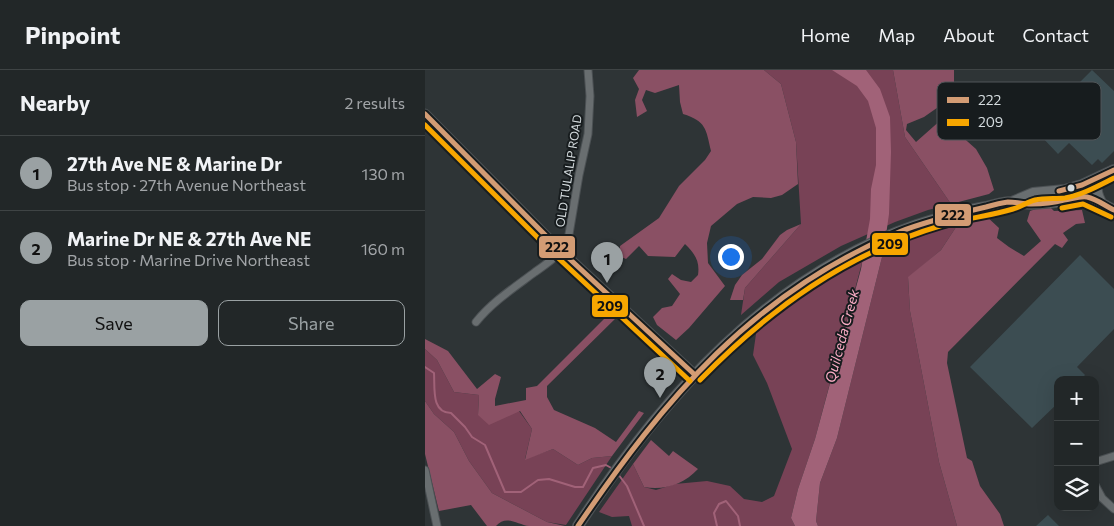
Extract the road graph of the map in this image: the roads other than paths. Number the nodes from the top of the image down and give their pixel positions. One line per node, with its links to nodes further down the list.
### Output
1 (588, 70): 8 (street, OLD TULALIP ROAD)
2 (425, 114): 8 (street)
3 (1114, 170): 4 (main road)
4 (1103, 175): 5 (main road); 6 (main road)
5 (1011, 202): 6 (main road); 10 (main road)
6 (1102, 204): 7 (main road)
7 (1114, 210)
8 (561, 250): 9 (street, OLD TULALIP ROAD); 10 (street)
9 (476, 322)
10 (695, 375): 17 (main road)
11 (1114, 456): 12 (street)
12 (1099, 461)
13 (425, 470): 16 (street)
14 (1099, 492): 15 (street)
15 (1113, 505)
16 (437, 526)
17 (578, 526)

